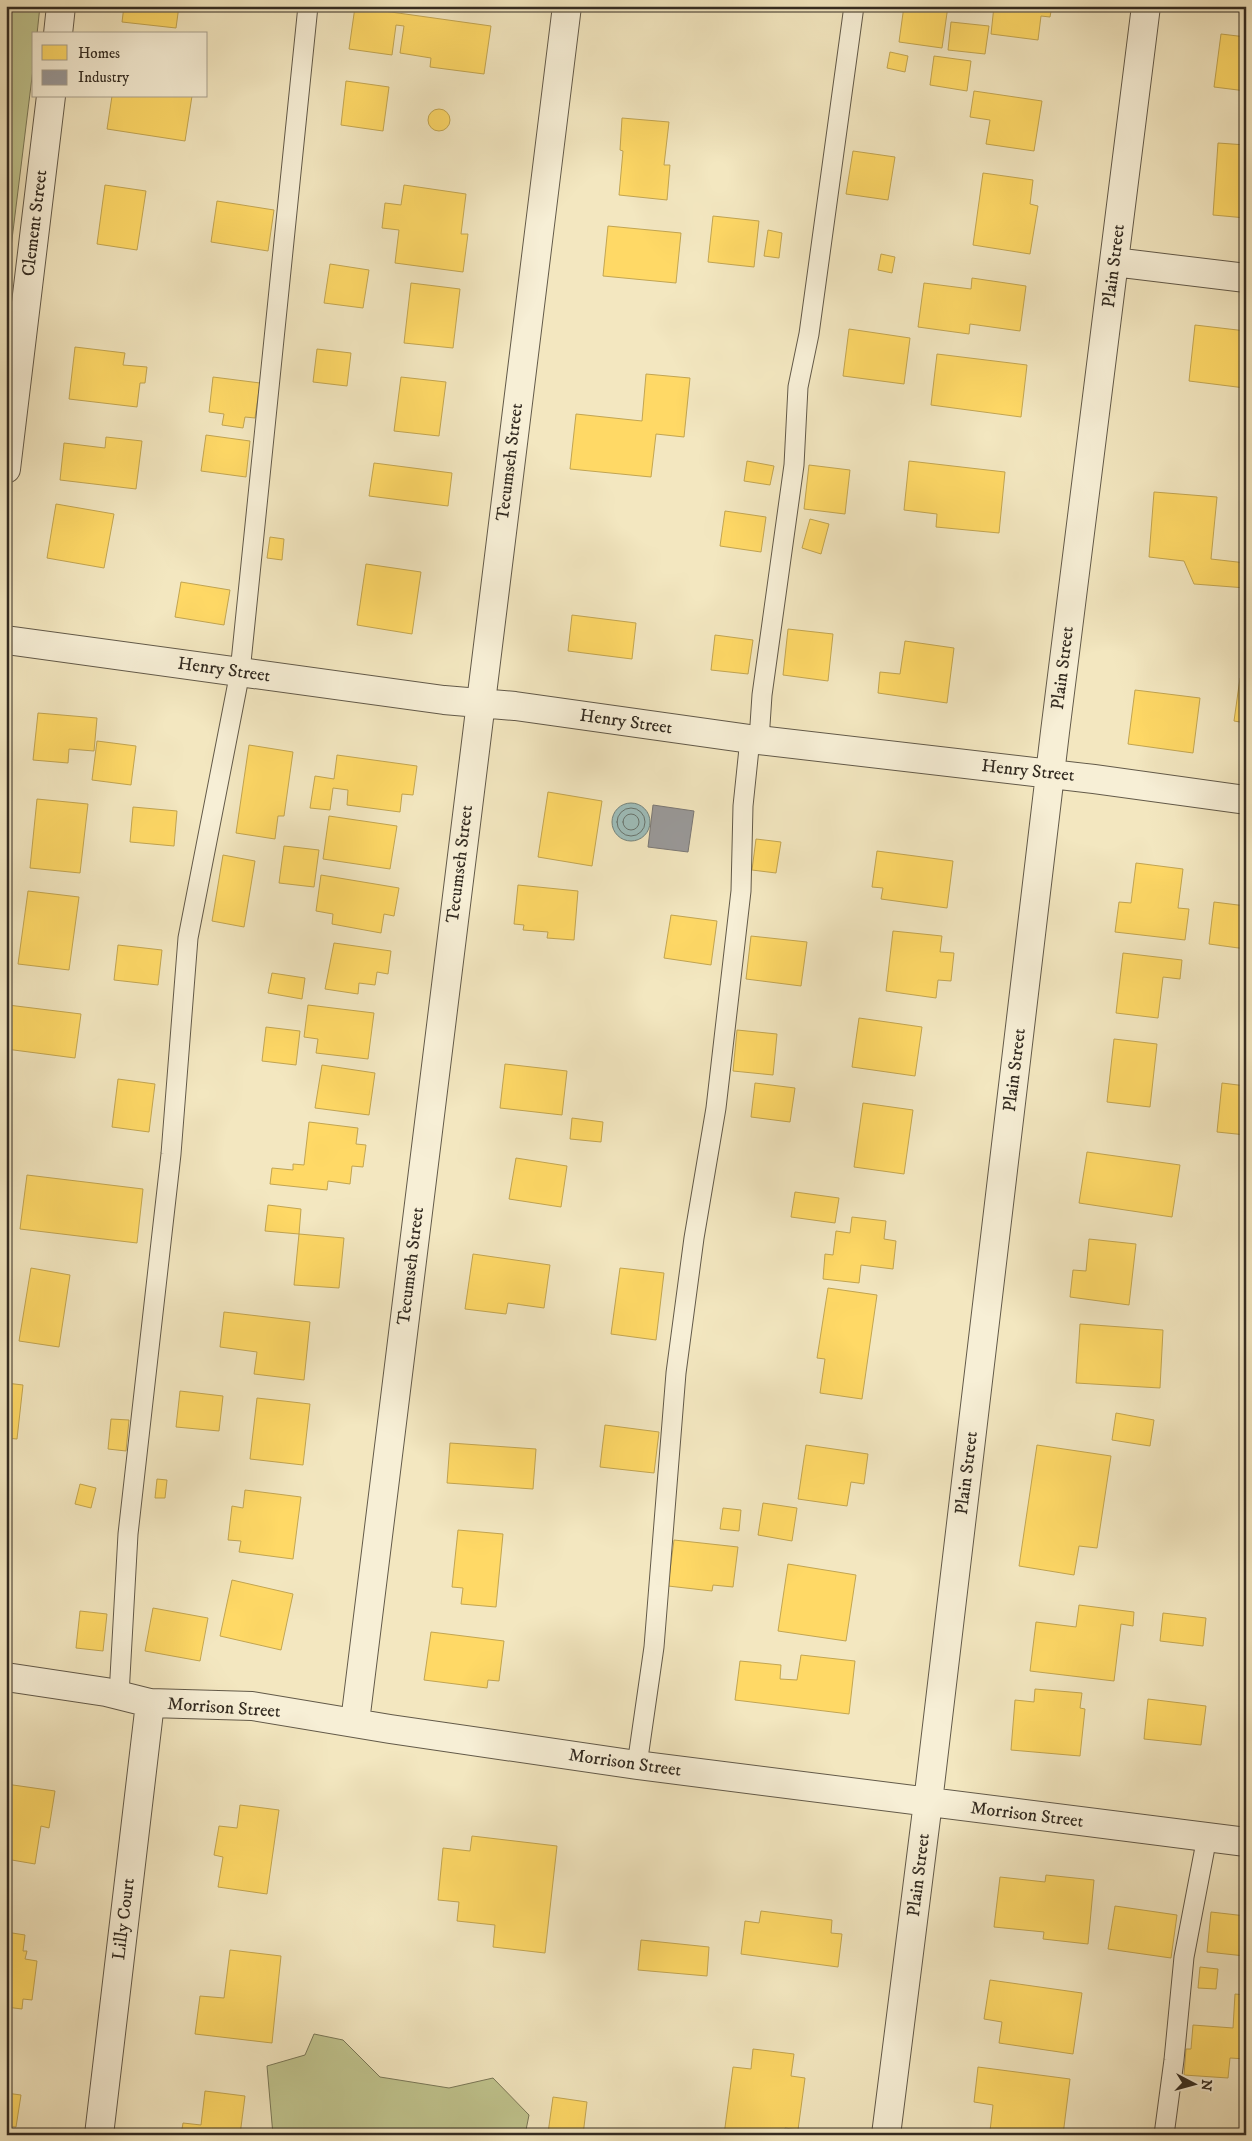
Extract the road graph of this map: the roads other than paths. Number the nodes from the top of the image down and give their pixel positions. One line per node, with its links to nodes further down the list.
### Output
1 (61, 6): 6 (street)
2 (308, 6): 12 (lane)
3 (567, 6): 13 (street, Tecumseh Street)
4 (854, 6): 14 (lane)
5 (1146, 6): 8 (street, Plain Street)
6 (58, 32)
7 (50, 98): 10 (street, Clement Street)
8 (1114, 262): 9 (street); 15 (street, Plain Street)
9 (1246, 278)
10 (6, 469)
11 (6, 640): 12 (street, Henry Street)
12 (240, 672): 13 (street, Henry Street); 18 (lane)
13 (480, 704): 14 (street, Henry Street); 20 (street, Tecumseh Street)
14 (755, 739): 15 (street, Henry Street); 21 (lane)
15 (1050, 774): 16 (street, Henry Street); 22 (street, Plain Street)
16 (1246, 800)
17 (6, 1677): 18 (street, Morrison Street)
18 (119, 1695): 19 (street, Morrison Street)
19 (150, 1703): 20 (street, Morrison Street); 25 (street, Lilly Court)
20 (355, 1722): 21 (street, Morrison Street)
21 (637, 1765): 22 (street, Morrison Street)
22 (928, 1802): 23 (street, Morrison Street); 26 (street, Plain Street)
23 (1207, 1838): 24 (street, Morrison Street); 27 (lane)
24 (1246, 1842)
25 (99, 2135)
26 (886, 2135)
27 (1164, 2135)

